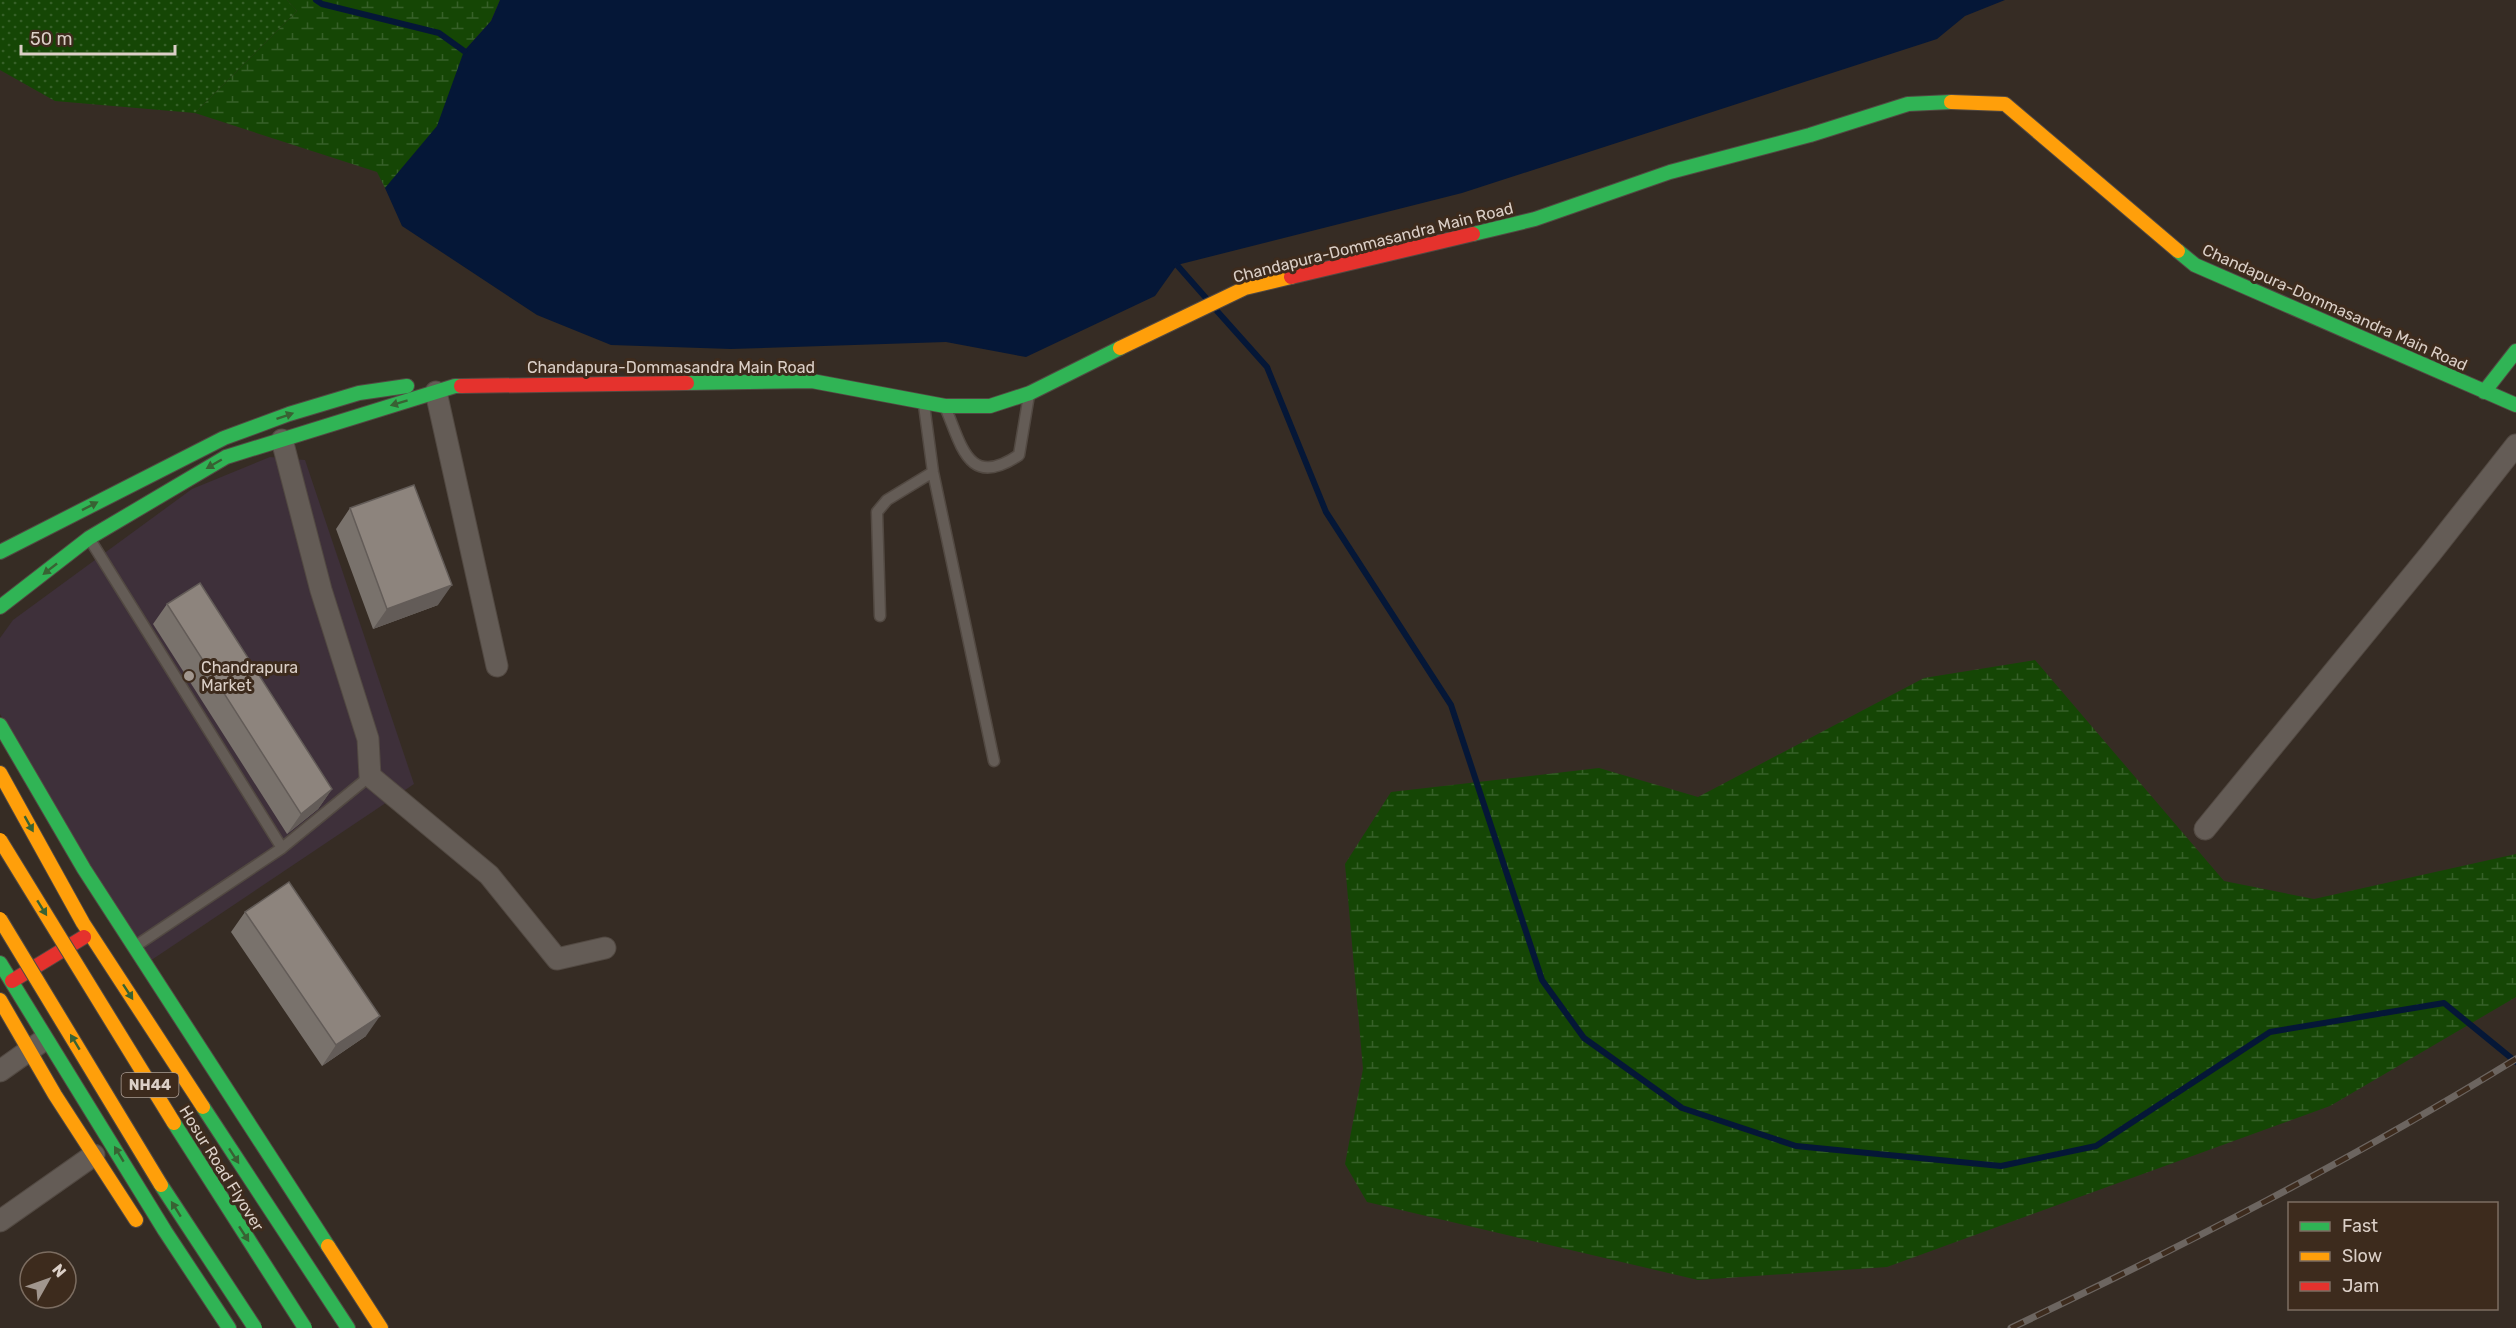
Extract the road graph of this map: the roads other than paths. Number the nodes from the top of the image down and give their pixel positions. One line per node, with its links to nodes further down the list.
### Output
1 (2516, 351): 4 (main road)
2 (445, 389): 5 (main road, Chandapura-Dommasandra Main Road); 8 (main road, Chandapura-Dommasandra Main Road, one-way to 8); 12 (main road, one-way to 2); 15 (street)
3 (1030, 393): 4 (main road, Chandapura-Dommasandra Main Road); 6 (main road, Chandapura-Dommasandra Main Road); 6 (lane)
4 (2484, 393): 7 (main road, Chandapura-Dommasandra Main Road)
5 (924, 402): 6 (main road, Chandapura-Dommasandra Main Road); 10 (lane)
6 (945, 405)
7 (2516, 405)
8 (282, 440): 11 (main road, Chandapura-Dommasandra Main Road, one-way to 11); 21 (street)
9 (2516, 445): 22 (street)
10 (933, 472): 14 (lane); 18 (lane)
11 (89, 538): 13 (main road, Chandapura-Dommasandra Main Road, one-way to 13); 24 (lane)
12 (0, 552)
13 (0, 607)
14 (880, 616)
15 (497, 666)
16 (0, 725): 17 (main road)
17 (19, 758): 19 (main road); 27 (main road)
18 (994, 761)
19 (0, 766)
20 (0, 773): 26 (main road, one-way to 26)
21 (370, 776): 24 (lane); 28 (street)
22 (2205, 829)
23 (0, 840): 40 (main road, Hosur Road Flyover / NH44, one-way to 40, bridge)
24 (282, 848): 27 (lane)
25 (0, 919): 39 (main road, NH44, one-way to 25, bridge)
26 (90, 933): 30 (main road); 41 (main road, one-way to 41)
27 (134, 947): 42 (main road)
28 (605, 948)
29 (0, 963): 30 (main road)
30 (12, 981): 32 (main road)
31 (0, 1000): 33 (main road)
32 (47, 1038): 33 (street); 38 (main road, one-way to 32)
33 (29, 1050): 34 (street); 35 (main road)
34 (0, 1071)
35 (94, 1155): 36 (street); 37 (main road)
36 (0, 1221)
37 (143, 1230)
38 (228, 1328)
39 (255, 1328)
40 (305, 1328)
41 (348, 1328)
42 (381, 1328)

